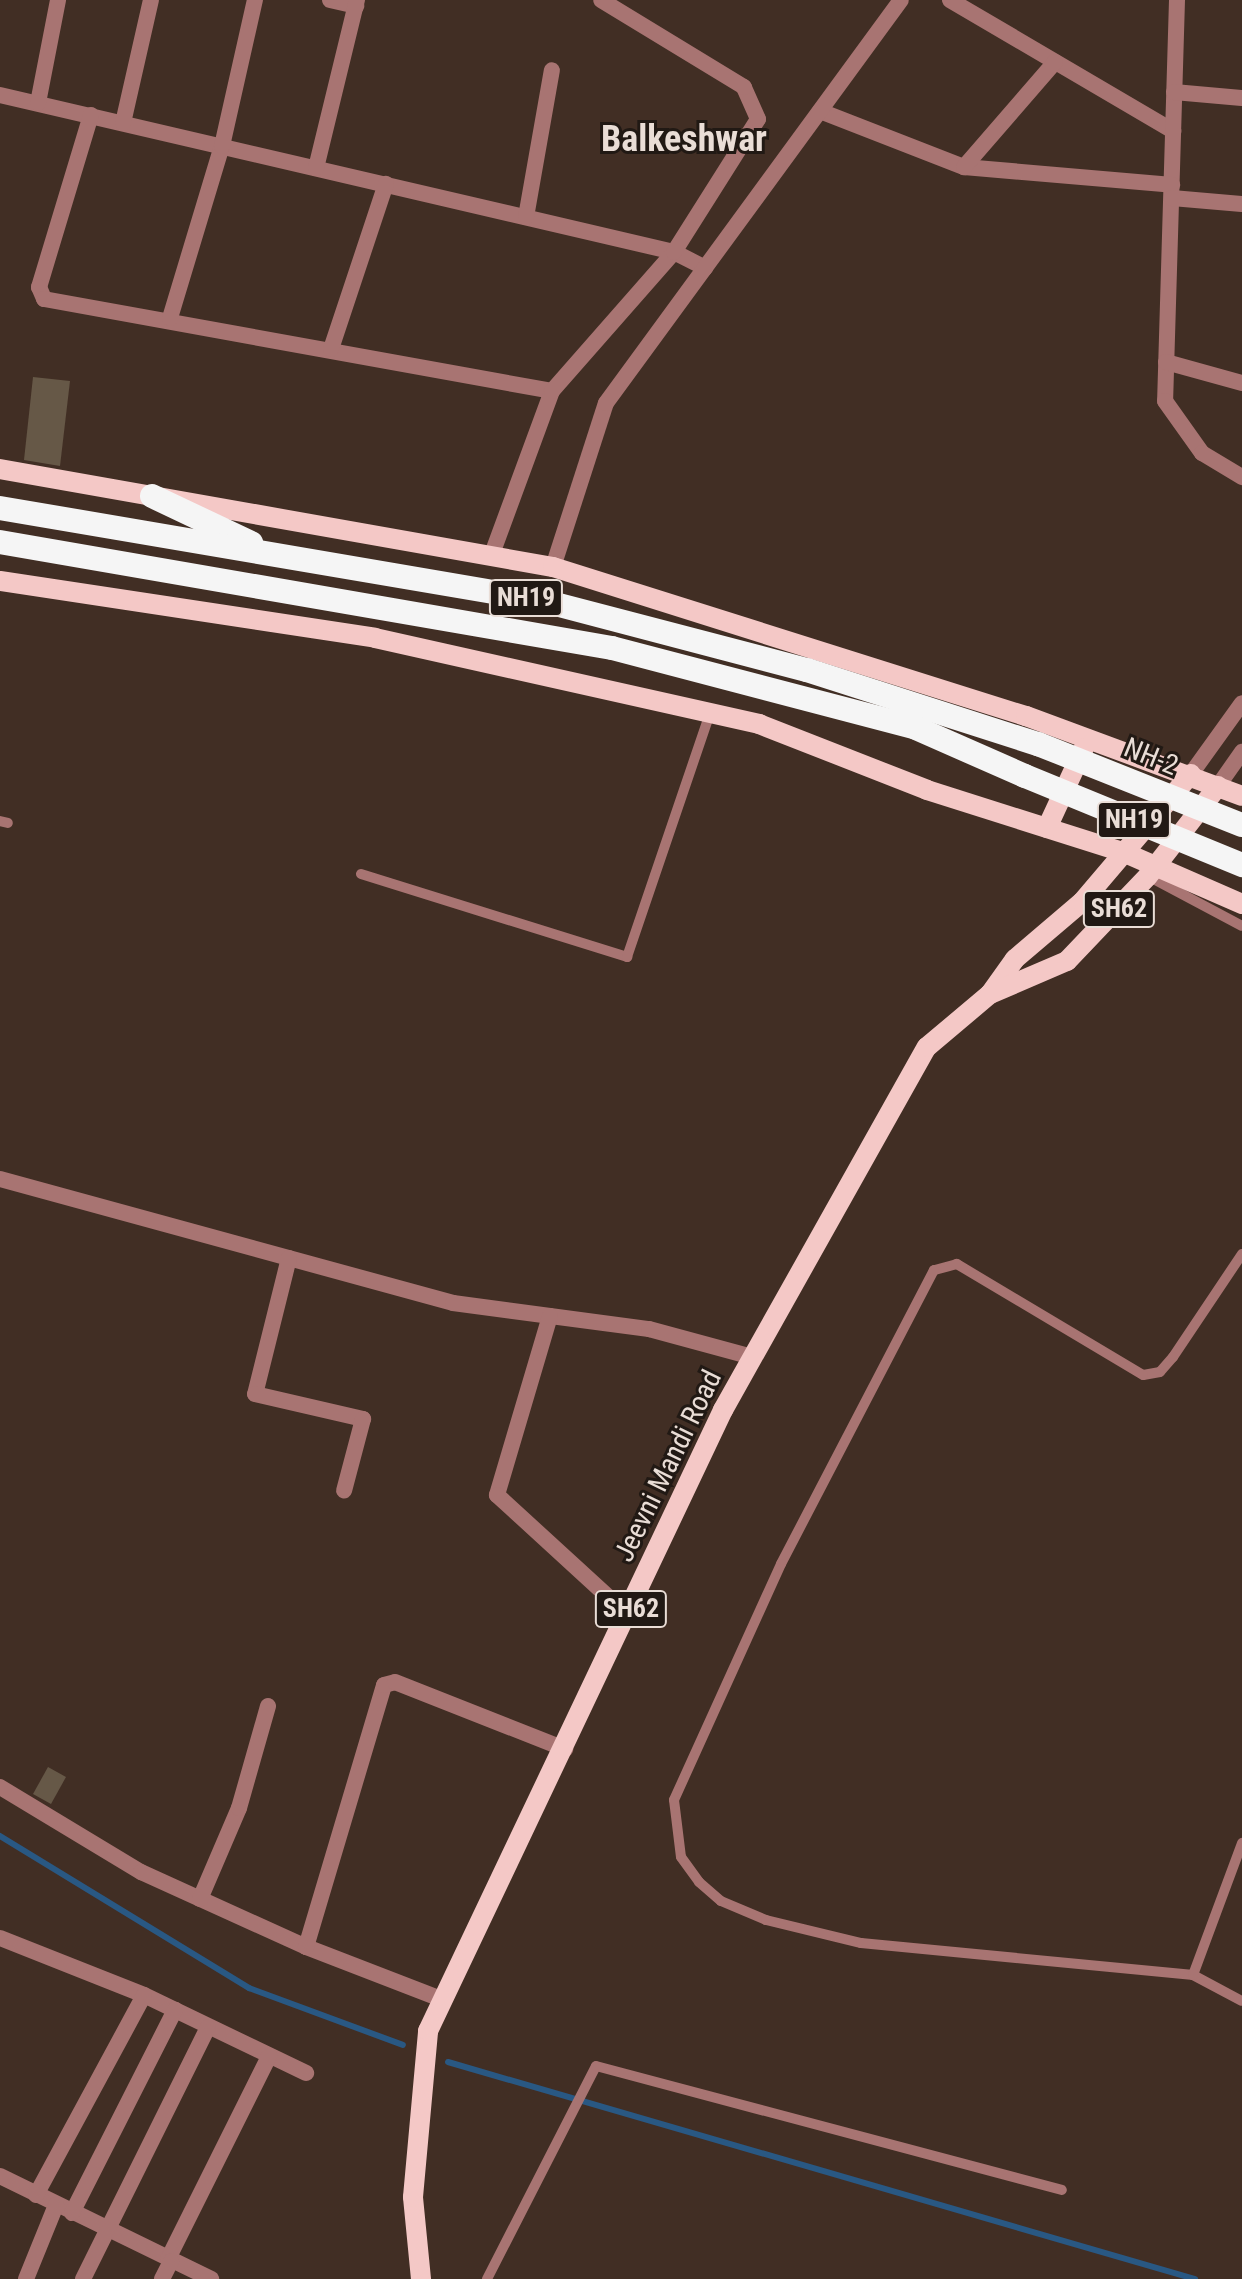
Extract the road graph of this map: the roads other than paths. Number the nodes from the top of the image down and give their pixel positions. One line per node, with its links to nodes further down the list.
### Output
1 (58, 0): 15 (street)
2 (151, 0): 18 (street)
3 (255, 0): 20 (street)
4 (330, 0): 9 (street)
5 (601, 0): 27 (street)
6 (901, 0): 16 (street)
7 (950, 0): 10 (street)
8 (1177, 0): 12 (street)
9 (356, 3): 22 (street)
10 (1055, 62): 19 (street); 21 (street)
11 (552, 70): 26 (street)
12 (1174, 92): 14 (street); 19 (street)
13 (0, 95): 15 (street)
14 (1242, 98)
15 (38, 103): 17 (street)
16 (820, 111): 21 (street); 28 (street)
17 (91, 115): 18 (street); 29 (street)
18 (123, 123): 20 (street)
19 (1173, 131): 24 (street)
20 (222, 146): 22 (street); 29 (street)
21 (964, 167): 24 (street)
22 (316, 168): 23 (street)
23 (386, 184): 26 (street); 30 (street)
24 (1172, 191): 25 (street); 31 (street)
25 (1242, 204)
26 (526, 217): 27 (street)
27 (674, 252): 28 (street); 33 (street)
28 (705, 268): 41 (street)
29 (170, 318): 30 (street)
30 (331, 349): 33 (street)
31 (1166, 362): 32 (street); 35 (street)
32 (1242, 383)
33 (552, 391): 39 (street)
34 (0, 469): 36 (main road)
35 (1242, 477)
36 (152, 496): 39 (main road); 40 (highway)
37 (0, 508): 40 (highway, NH19)
38 (0, 542): 53 (highway, NH19, bridge)
39 (492, 554): 41 (main road)
40 (279, 556): 50 (highway, NH-2 / NH19, bridge)
41 (553, 567): 45 (main road)
42 (0, 581): 44 (main road)
43 (1242, 703): 47 (street)
44 (709, 716): 51 (main road); 55 (lane)
45 (1089, 738): 47 (main road); 51 (main road)
46 (1242, 752): 48 (street)
47 (1191, 774): 48 (main road); 52 (main road, Jeevni Mandi Road / SH62)
48 (1218, 786): 49 (main road); 54 (main road, Jeevni Mandi Road / SH62)
49 (1242, 796)
50 (1242, 825)
51 (1047, 828): 52 (main road)
52 (1123, 852): 54 (main road); 58 (main road, Jeevni Mandi Road / SH62)
53 (1242, 865)
54 (1152, 871): 56 (main road); 57 (lane); 58 (main road, Jeevni Mandi Road / SH62)
55 (361, 874)
56 (1242, 904)
57 (1242, 926)
58 (990, 994): 63 (main road, Jeevni Mandi Road / SH62)
59 (0, 1179): 61 (street)
60 (1242, 1254): 73 (lane)
61 (289, 1258): 62 (street); 64 (street)
62 (550, 1316): 63 (street); 65 (street)
63 (752, 1357): 65 (main road, Jeevni Mandi Road / SH62)
64 (344, 1491)
65 (628, 1615): 67 (main road, Jeevni Mandi Road / SH62)
66 (268, 1706): 70 (street)
67 (565, 1749): 72 (street); 75 (main road, Jeevni Mandi Road / SH62)
68 (0, 1787): 70 (street)
69 (1242, 1843): 73 (lane)
70 (200, 1899): 72 (street)
71 (0, 1938): 74 (street)
72 (306, 1947): 75 (street)
73 (1193, 1975): 76 (lane)
74 (144, 1995): 77 (street); 83 (street)
75 (441, 1999): 92 (main road, Jeevni Mandi Road / SH62)
76 (1242, 2001)
77 (175, 2010): 78 (street); 85 (street)
78 (208, 2027): 79 (street); 86 (street)
79 (269, 2056): 80 (street); 87 (street)
80 (306, 2073)
81 (0, 2176): 83 (street)
82 (1062, 2190): 93 (lane)
83 (36, 2195): 84 (street)
84 (56, 2205): 85 (street); 88 (street)
85 (72, 2213): 86 (street)
86 (106, 2229): 87 (street); 89 (street)
87 (169, 2260): 90 (street); 91 (street)
88 (26, 2279)
89 (83, 2279)
90 (162, 2279)
91 (211, 2279)
92 (421, 2279)
93 (487, 2279)

